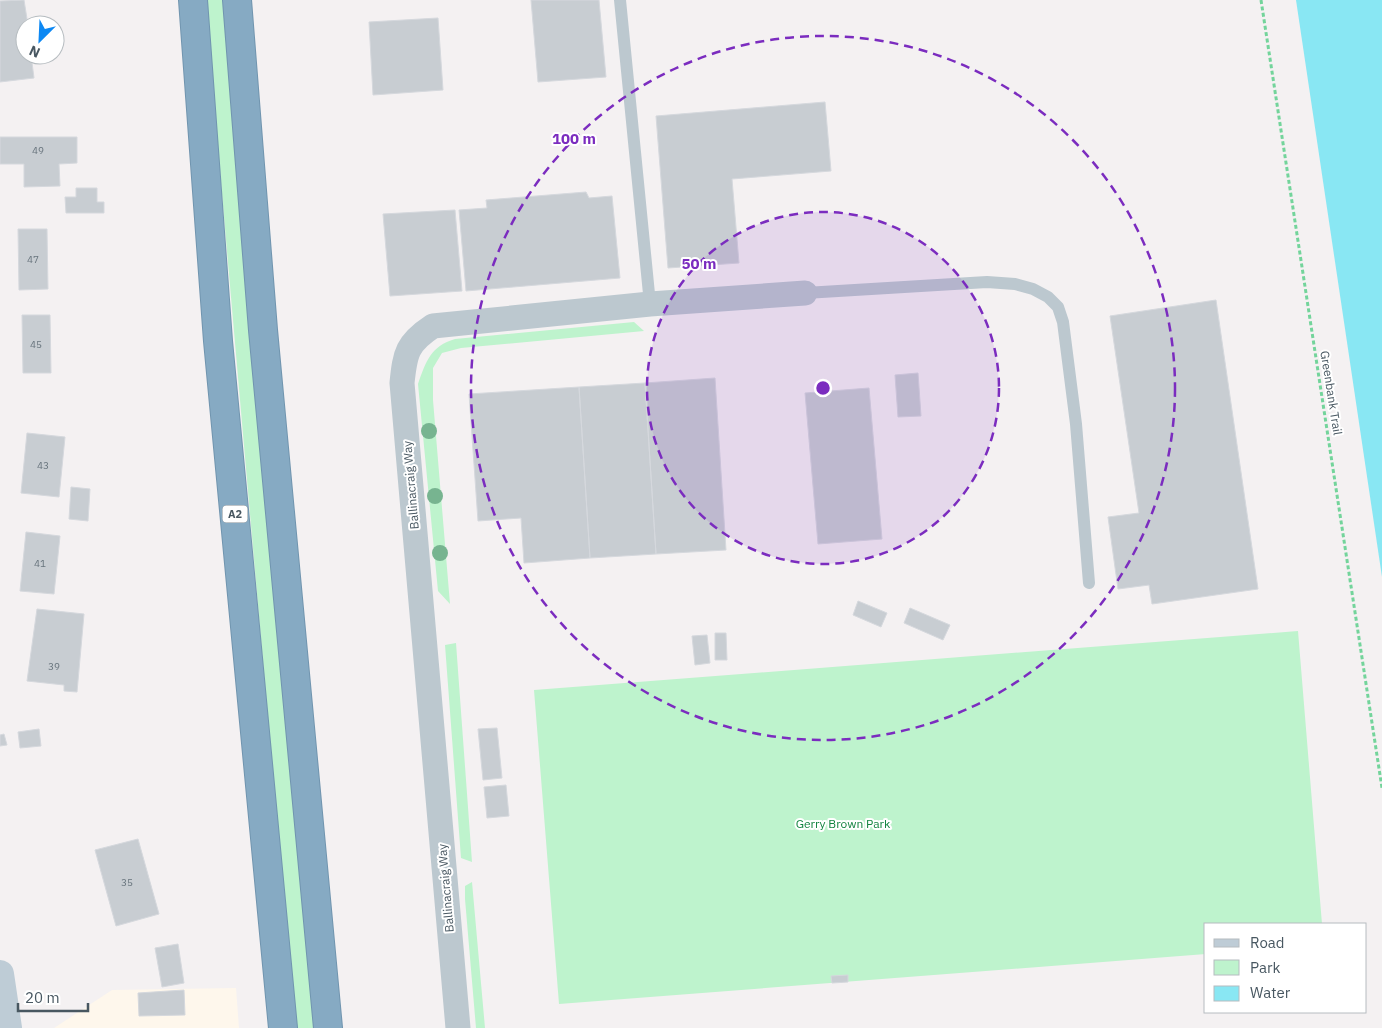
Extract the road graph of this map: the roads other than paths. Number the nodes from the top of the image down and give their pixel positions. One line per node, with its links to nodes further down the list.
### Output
1 (192, 0): 9 (highway, A2)
2 (237, 0): 10 (highway)
3 (620, 0): 5 (lane)
4 (805, 293): 5 (street, Ballinacraig Way); 6 (lane)
5 (650, 304): 11 (street, Ballinacraig Way)
6 (1089, 583)
7 (0, 974): 8 (street)
8 (8, 1028)
9 (283, 1028)
10 (328, 1028)
11 (458, 1028)

